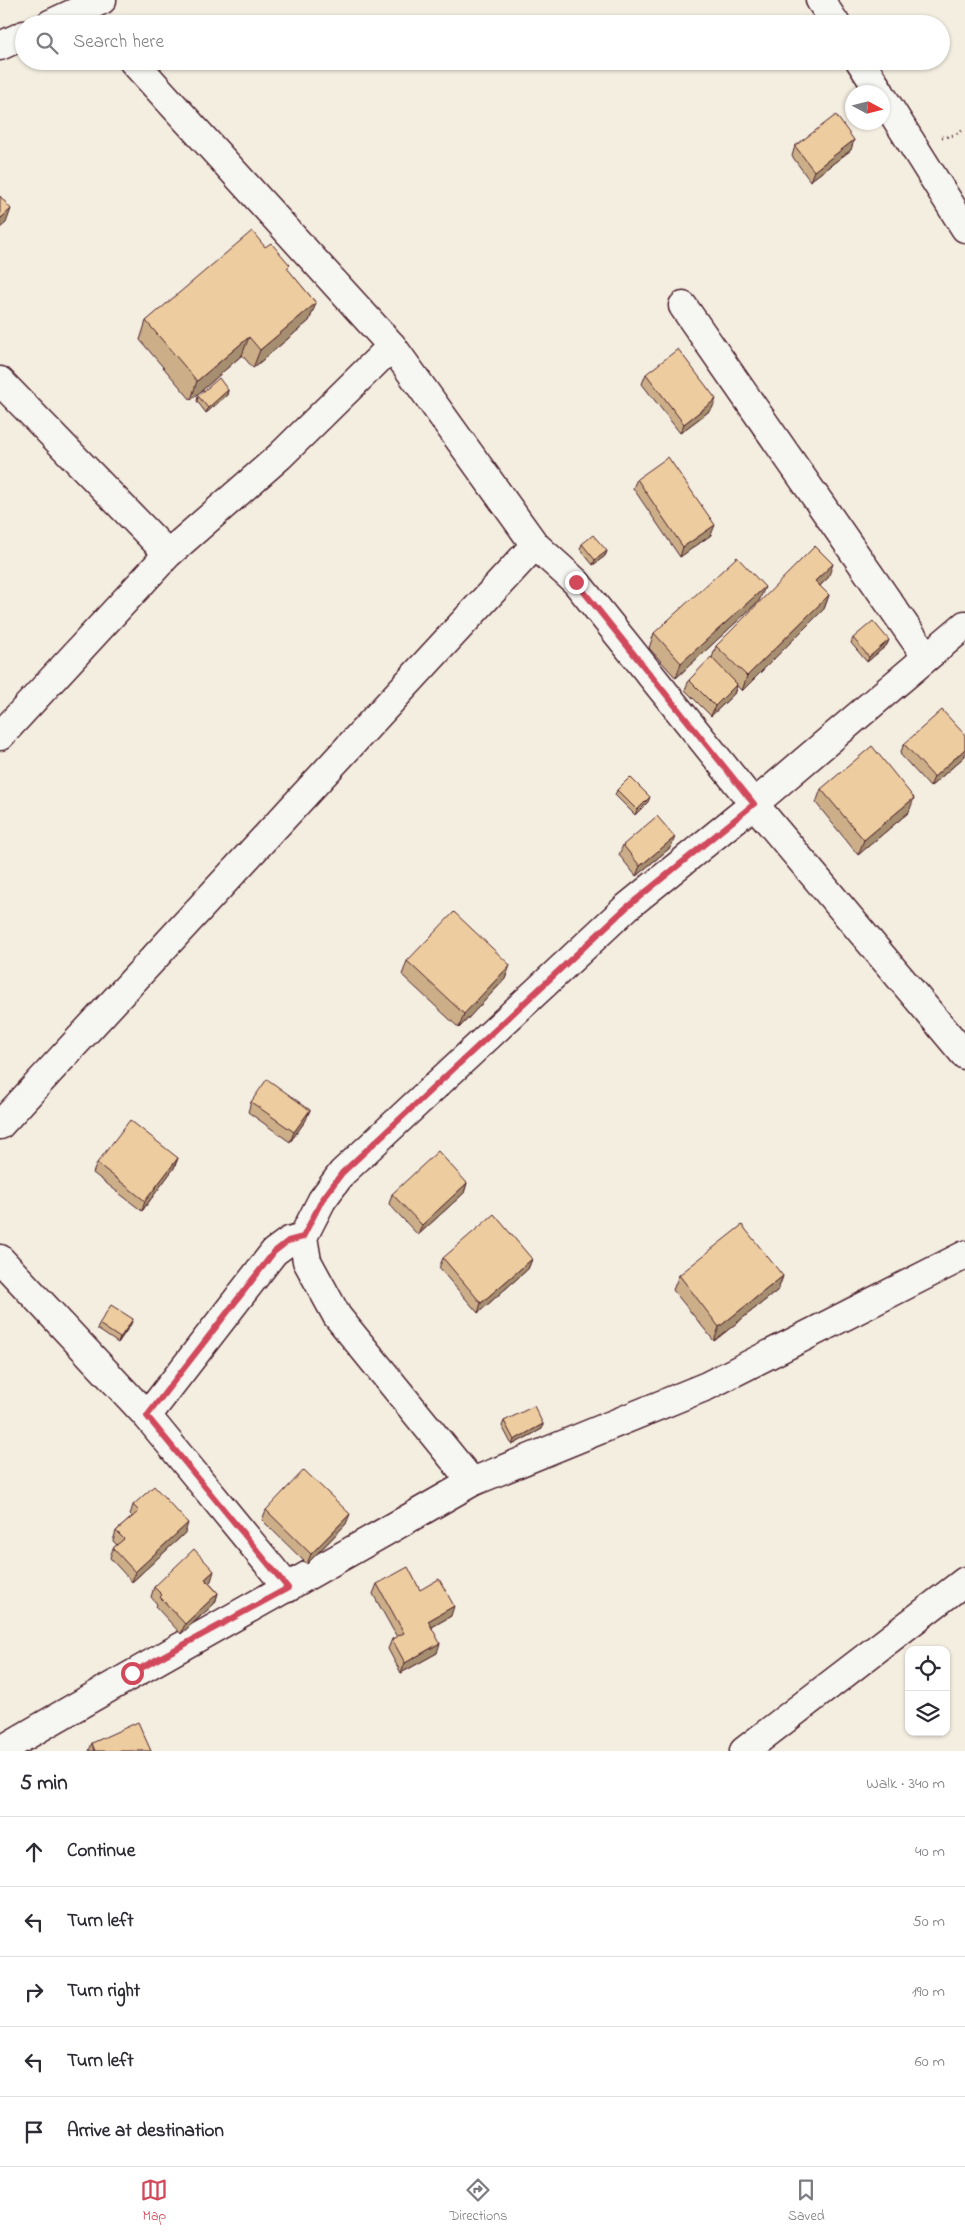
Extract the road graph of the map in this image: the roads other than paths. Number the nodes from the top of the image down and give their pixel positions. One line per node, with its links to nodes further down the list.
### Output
1 (820, 0): 4 (street)
2 (95, 11): 3 (street)
3 (81, 15)
4 (830, 15)
5 (15, 39): 6 (street)
6 (0, 46)
7 (141, 70): 13 (street)
8 (866, 70): 9 (street)
9 (875, 85)
10 (890, 109): 11 (street)
11 (965, 228)
12 (683, 306): 18 (street)
13 (392, 346): 15 (street); 16 (street)
14 (0, 381): 16 (street)
15 (535, 545): 20 (street); 22 (street)
16 (168, 554): 19 (street)
17 (965, 625): 18 (street)
18 (926, 656): 20 (street)
19 (0, 736)
20 (754, 804): 21 (street); 23 (street)
21 (965, 1055)
22 (0, 1124)
23 (303, 1237): 26 (street); 27 (street)
24 (965, 1255): 27 (street)
25 (0, 1259): 26 (street)
26 (147, 1416): 29 (street)
27 (472, 1482): 29 (street)
28 (965, 1580): 31 (street)
29 (288, 1588): 30 (street)
30 (0, 1751)
31 (744, 1751)

